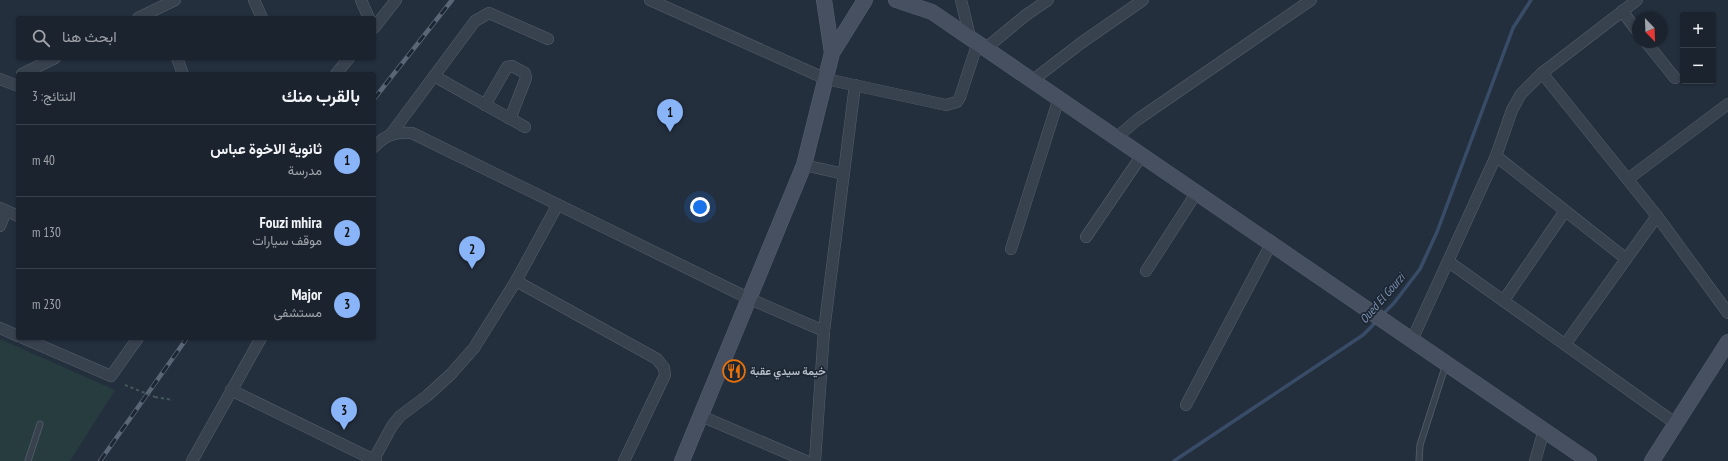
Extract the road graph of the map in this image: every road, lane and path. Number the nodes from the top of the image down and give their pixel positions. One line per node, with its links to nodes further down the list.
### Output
1 (175, 0): 17 (street)
2 (254, 0): 18 (street)
3 (361, 0): 19 (street)
4 (396, 0): 21 (street)
5 (650, 0): 36 (street)
6 (824, 0): 25 (street)
7 (865, 0): 25 (street)
8 (896, 0): 16 (street)
9 (922, 0): 16 (street)
10 (961, 0): 23 (street)
11 (1048, 0): 23 (street)
12 (1143, 0): 38 (street)
13 (1637, 0): 15 (street)
14 (1306, 2): 47 (street)
15 (1622, 11): 20 (street); 32 (street)
16 (932, 12): 23 (street)
17 (155, 15)
18 (261, 16)
19 (368, 16)
20 (1632, 24)
21 (376, 25)
22 (548, 38): 33 (street)
23 (978, 43): 38 (street); 40 (street)
24 (1651, 48): 35 (street)
25 (832, 53): 36 (street)
26 (51, 60): 29 (street)
27 (178, 60): 30 (street)
28 (347, 60): 31 (street)
29 (26, 72)
30 (182, 72)
31 (338, 72)
32 (1542, 73): 50 (street); 53 (street)
33 (434, 76): 43 (street); 46 (street)
34 (16, 77): 37 (street)
35 (1675, 78)
36 (826, 79): 40 (street); 51 (street)
37 (3, 80): 39 (street)
38 (1033, 80): 41 (street)
39 (16, 85)
40 (855, 85): 52 (street)
41 (1059, 98): 47 (street); 63 (street)
42 (1728, 104): 53 (street)
43 (485, 105): 44 (street); 44 (street)
44 (510, 119): 45 (street)
45 (525, 127)
46 (391, 134): 48 (street); 55 (street)
47 (1116, 138): 49 (street)
48 (376, 145)
49 (1142, 155): 54 (street); 61 (street)
50 (1496, 156): 57 (street); 65 (street)
51 (804, 165): 52 (street); 68 (street)
52 (844, 174): 72 (street)
53 (1628, 179): 59 (street)
54 (1197, 192): 62 (street); 66 (street)
55 (558, 206): 67 (street); 68 (street)
56 (3, 210): 58 (street); 60 (street)
57 (1566, 211): 64 (street); 69 (street)
58 (16, 215)
59 (1657, 216): 64 (street); 70 (street)
60 (0, 226)
61 (1086, 237)
62 (1271, 244): 77 (street); 85 (street)
63 (1011, 249)
64 (1625, 258): 80 (street)
65 (1449, 262): 69 (street); 77 (street)
66 (1146, 271)
67 (516, 281): 92 (street); 93 (street)
68 (750, 299): 72 (street); 86 (street)
69 (1504, 300): 80 (street)
70 (1728, 313)
71 (0, 328): 73 (street)
72 (824, 331): 96 (street)
73 (16, 335)
74 (34, 340): 78 (street)
75 (137, 340): 78 (street)
76 (260, 340): 83 (street)
77 (1412, 340): 81 (street)
78 (45, 342)
79 (1728, 342): 87 (street)
80 (1566, 343): 87 (street)
81 (1446, 363): 89 (street); 97 (lane)
82 (125, 386): 84 (path, bridge)
83 (230, 390): 91 (street); 92 (street)
84 (173, 400)
85 (1186, 405)
86 (701, 416): 94 (street); 95 (street)
87 (1675, 423): 100 (street)
88 (40, 424): 90 (lane)
89 (1544, 430): 98 (street); 99 (street)
90 (28, 461)
91 (192, 461)
92 (374, 461)
93 (624, 461)
94 (682, 461)
95 (806, 461)
96 (815, 461)
97 (1419, 461)
98 (1535, 461)
99 (1589, 461)
100 (1652, 461)

